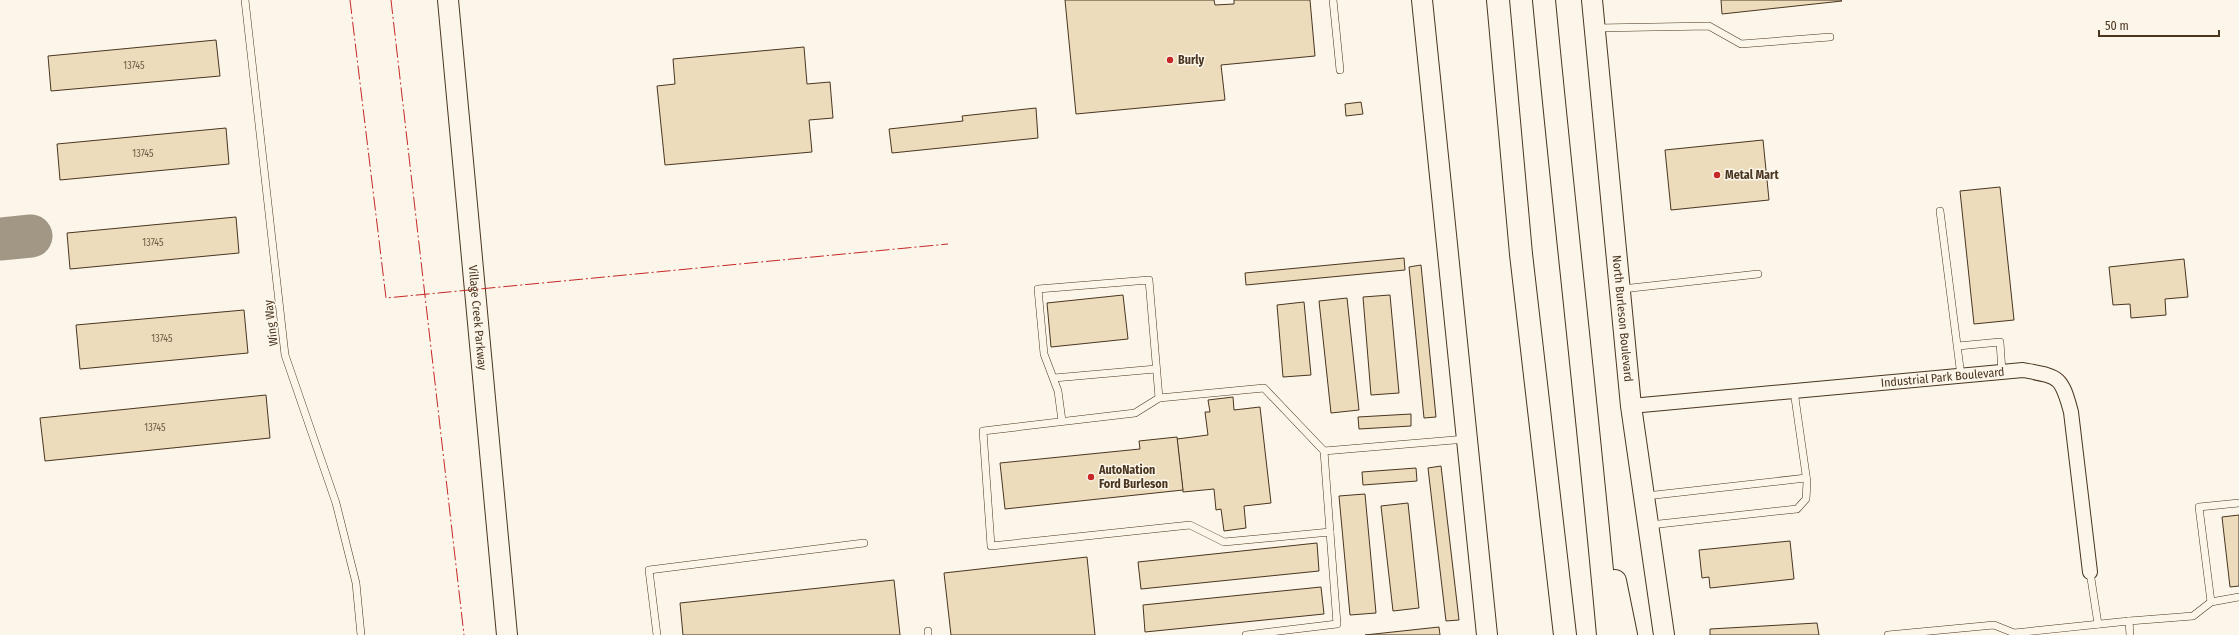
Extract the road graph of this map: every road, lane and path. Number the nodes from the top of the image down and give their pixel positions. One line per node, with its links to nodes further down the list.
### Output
1 (245, 0): 37 (lane, Wing Way)
2 (448, 0): 38 (main road, Village Creek Parkway)
3 (1332, 0): 10 (lane)
4 (1422, 0): 23 (main road)
5 (1498, 0): 42 (highway)
6 (1544, 0): 26 (highway)
7 (1592, 0): 8 (main road, North Burleson Boulevard)
8 (1594, 28): 9 (lane); 13 (main road, North Burleson Boulevard)
9 (1830, 37)
10 (1340, 70)
11 (1940, 211): 14 (lane)
12 (1758, 274): 13 (lane)
13 (1620, 289): 21 (main road, North Burleson Boulevard)
14 (1958, 346): 16 (lane); 17 (lane)
15 (1156, 369): 18 (lane); 18 (lane); 20 (lane)
16 (2002, 372): 17 (street, Industrial Park Boulevard); 32 (street, Industrial Park Boulevard)
17 (1961, 376): 19 (street, Industrial Park Boulevard)
18 (1054, 378): 22 (lane)
19 (1794, 391): 21 (street, Industrial Park Boulevard); 25 (lane)
20 (1159, 398): 22 (lane); 24 (lane)
21 (1631, 406): 27 (main road, North Burleson Boulevard)
22 (1062, 421): 30 (lane)
23 (1468, 439): 24 (lane); 41 (main road)
24 (1324, 451): 30 (lane)
25 (1806, 478): 27 (lane); 29 (lane)
26 (1595, 488): 43 (highway); 44 (highway)
27 (1644, 496): 29 (main road, North Burleson Boulevard)
28 (2239, 503): 34 (lane)
29 (1648, 526): 45 (main road, North Burleson Boulevard)
30 (1330, 532): 40 (lane)
31 (864, 544): 39 (lane)
32 (2090, 572): 36 (lane)
33 (2239, 597): 34 (lane)
34 (2211, 602): 35 (lane)
35 (2129, 621): 36 (lane); 47 (lane)
36 (2098, 624): 46 (lane)
37 (361, 635)
38 (507, 635)
39 (657, 635)
40 (1246, 635)
41 (1487, 635)
42 (1564, 635)
43 (1608, 635)
44 (1626, 635)
45 (1664, 635)
46 (1888, 635)
47 (2130, 635)

